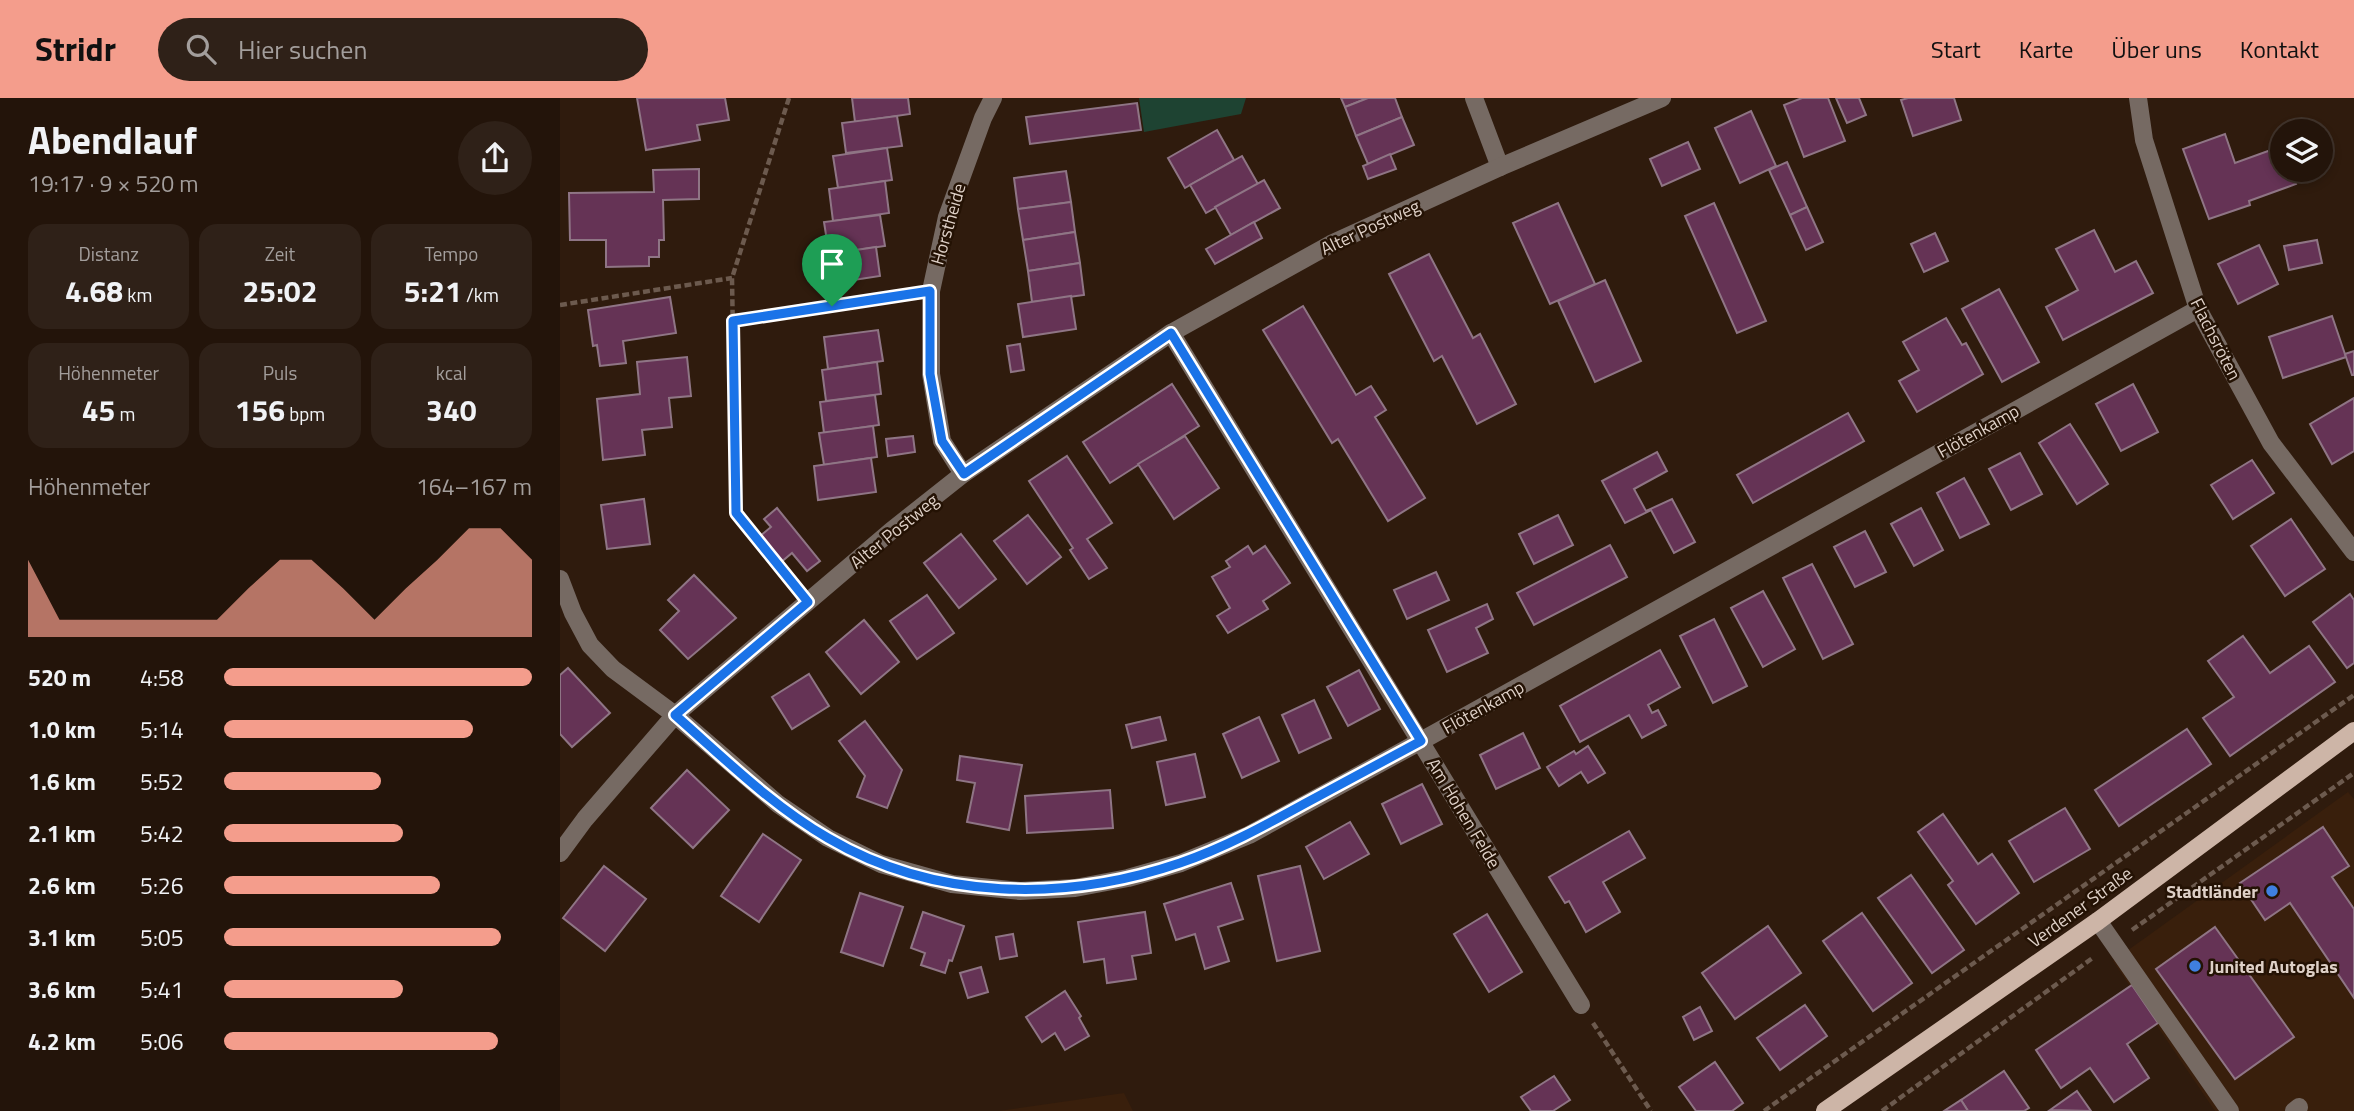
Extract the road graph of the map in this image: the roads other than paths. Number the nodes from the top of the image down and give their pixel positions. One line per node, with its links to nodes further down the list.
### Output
1 (993, 98): 8 (street, Horstheide)
2 (1474, 98): 5 (street)
3 (1662, 98): 5 (street, Alter Postweg)
4 (2138, 98): 6 (street, Flachsröten)
5 (1500, 167): 7 (street, Alter Postweg)
6 (2198, 309): 9 (street, Flachsröten); 13 (street, Flötenkamp)
7 (1171, 333): 8 (street, Alter Postweg); 13 (street, Am Hohen Felde)
8 (964, 474): 11 (street, Alter Postweg)
9 (2354, 552)
10 (560, 579): 11 (street, Flötenkamp)
11 (675, 715): 13 (street, Flötenkamp); 14 (street, Alter Postweg)
12 (2354, 731): 15 (main road, Verdener Straße)
13 (1421, 741): 16 (street, Am Hohen Felde)
14 (560, 853)
15 (2098, 921): 17 (main road, Verdener Straße); 18 (street)
16 (1581, 1005)
17 (1825, 1111)
18 (2230, 1111)

